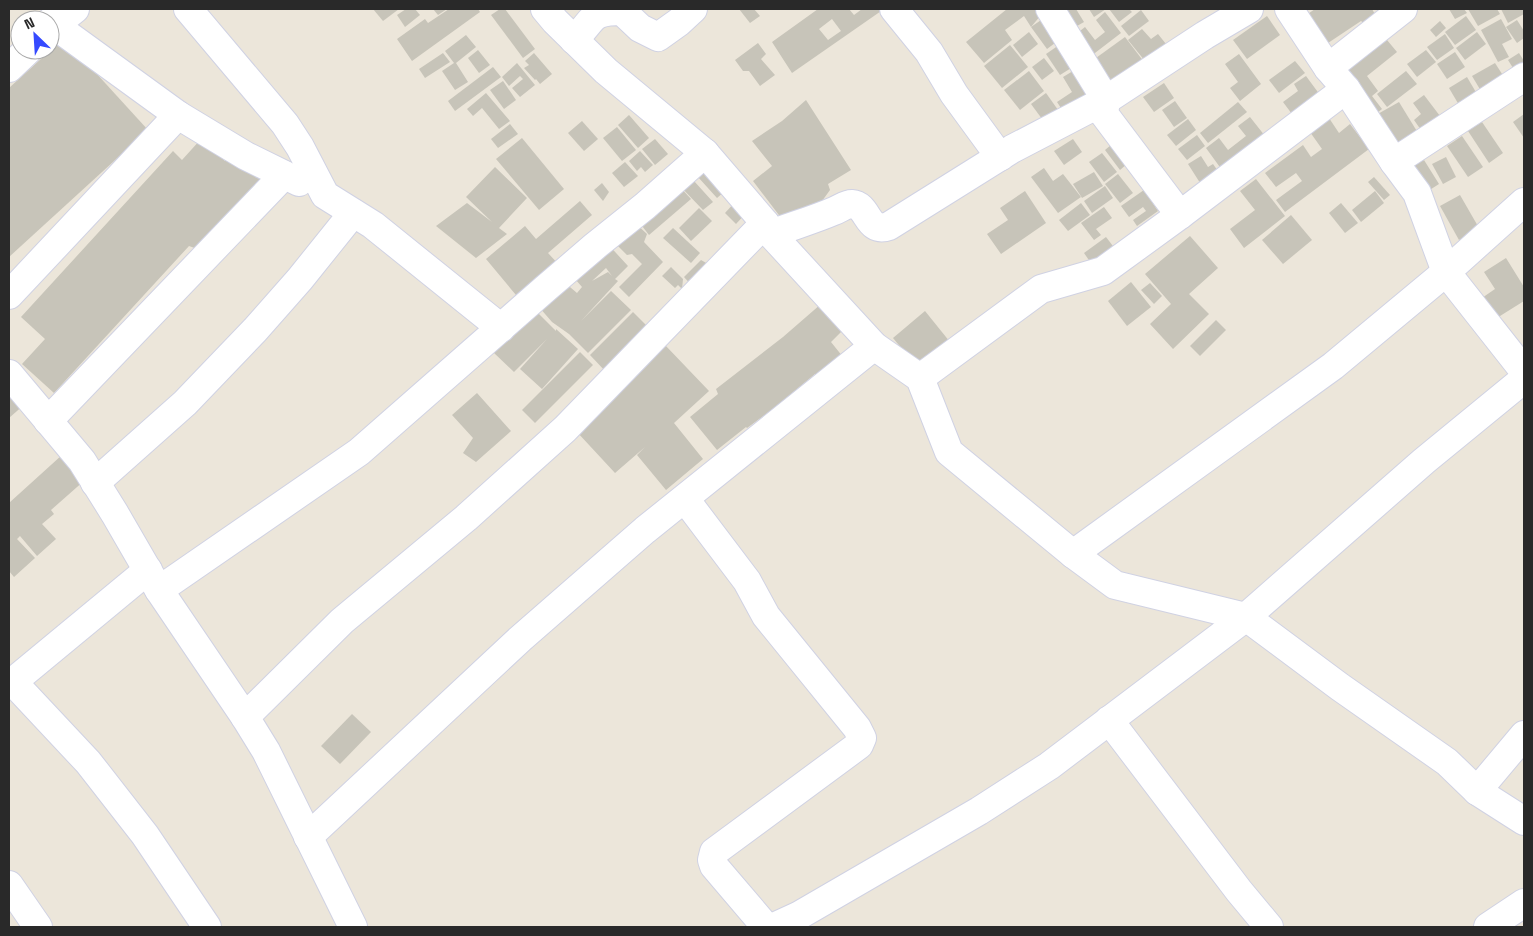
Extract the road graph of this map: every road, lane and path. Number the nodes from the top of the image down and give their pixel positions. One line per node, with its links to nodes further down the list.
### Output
1 (75, 9): 10 (street)
2 (188, 9): 22 (street)
3 (545, 9): 12 (street)
4 (693, 9): 12 (street)
5 (894, 9): 19 (street)
6 (1050, 9): 16 (street)
7 (1249, 9): 16 (street)
8 (1289, 9): 13 (street)
9 (1403, 9): 13 (street)
10 (60, 16)
11 (60, 30): 17 (street)
12 (574, 40): 18 (street)
13 (1328, 68): 15 (street)
14 (1524, 77): 20 (street)
15 (1346, 89): 20 (street); 25 (street)
16 (1106, 100): 19 (street); 25 (street)
17 (178, 115): 21 (street); 28 (street)
18 (705, 153): 26 (street); 29 (street)
19 (1000, 157): 26 (street)
20 (1394, 162): 27 (street)
21 (284, 174): 22 (street); 35 (street)
22 (325, 195): 24 (street)
23 (1524, 202): 27 (street)
24 (353, 212): 29 (street); 36 (street)
25 (1180, 215): 33 (street)
26 (768, 228): 30 (street); 42 (street)
27 (1446, 272): 31 (street); 38 (street)
28 (9, 295)
29 (500, 328): 39 (street)
30 (874, 346): 33 (street); 37 (street)
31 (1524, 371)
32 (9, 374): 35 (street)
33 (920, 378): 38 (street)
34 (1524, 379): 40 (street)
35 (48, 421): 36 (street)
36 (96, 483): 39 (street)
37 (685, 499): 47 (street); 53 (street)
38 (1073, 554): 40 (street)
39 (154, 580): 41 (street); 42 (street)
40 (1246, 617): 43 (street); 45 (street)
41 (11, 683): 51 (street)
42 (245, 717): 47 (street)
43 (1109, 720): 54 (street); 55 (street)
44 (1524, 735): 45 (street)
45 (1478, 791): 46 (street)
46 (1524, 821)
47 (308, 837): 52 (street)
48 (9, 885): 50 (street)
49 (1524, 903): 56 (street)
50 (38, 927)
51 (207, 927)
52 (353, 927)
53 (766, 927)
54 (774, 927)
55 (1269, 927)
56 (1488, 927)

